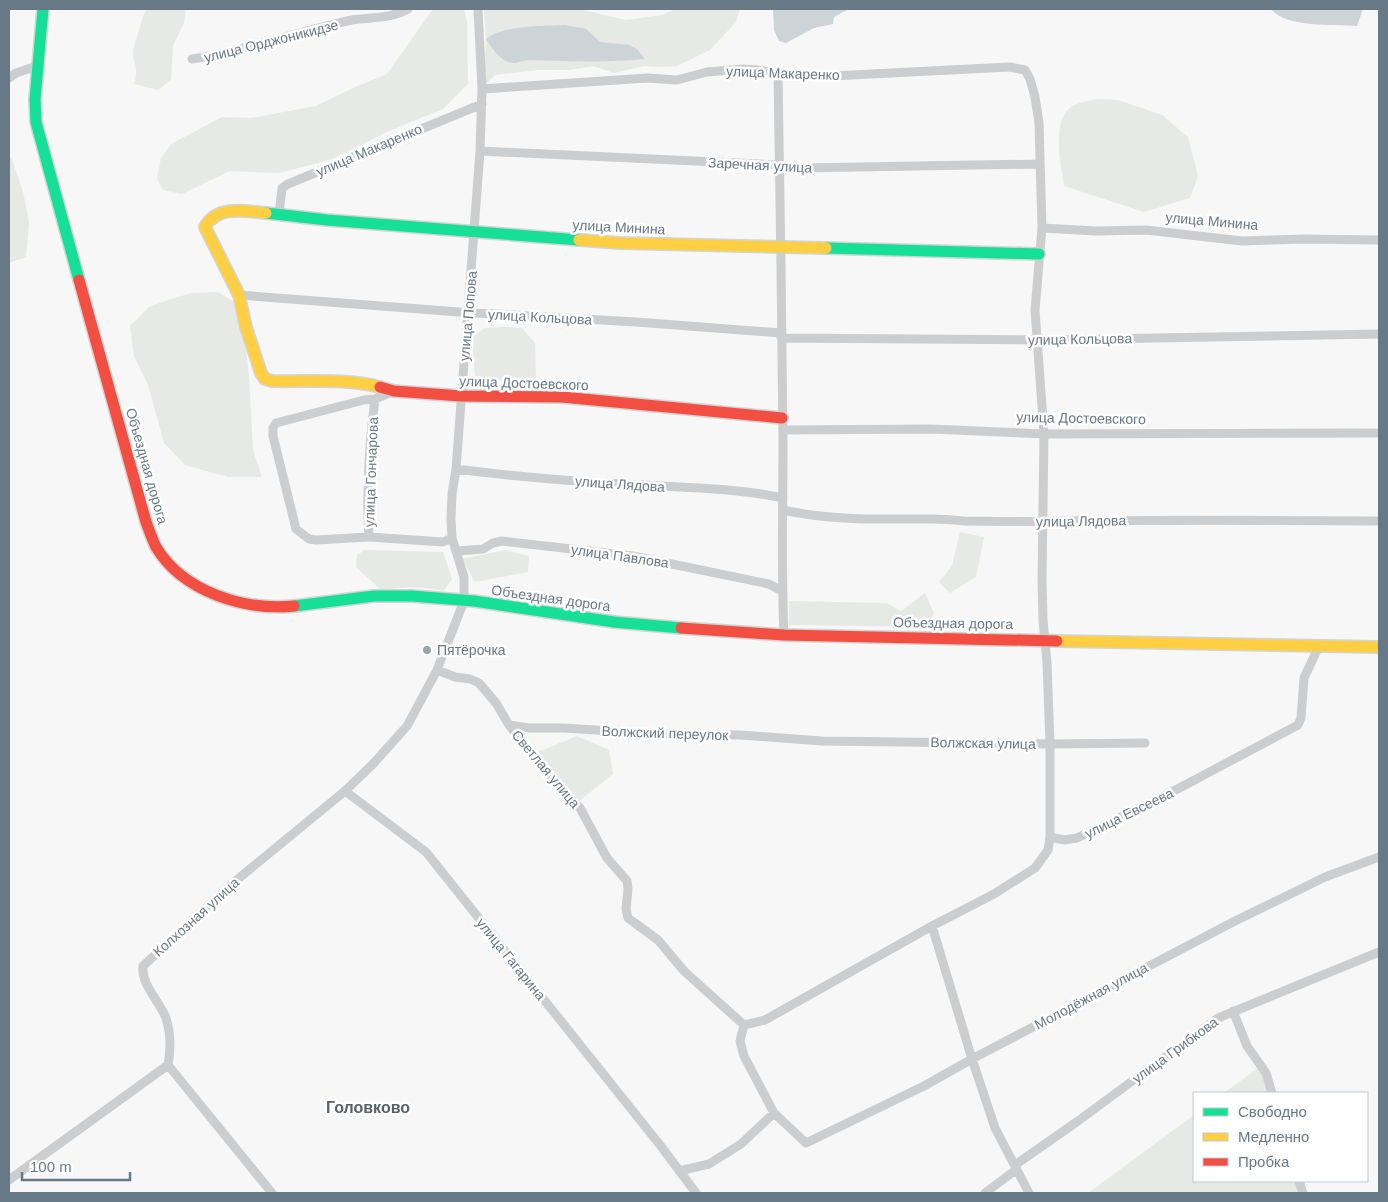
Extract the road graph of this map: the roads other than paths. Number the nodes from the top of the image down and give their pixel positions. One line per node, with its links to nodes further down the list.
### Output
1 (43, 9): 5 (main road, Объездная дорога)
2 (408, 9): 4 (street, улица Орджоникидзе)
3 (478, 9): 8 (street, улица Попова)
4 (192, 60)
5 (37, 66): 7 (street); 40 (main road, Объездная дорога)
6 (778, 74): 8 (street, улица Макаренко); 11 (street, улица Макаренко); 12 (street)
7 (9, 78)
8 (482, 89): 9 (street, улица Попова)
9 (482, 104): 10 (street, улица Попова); 13 (street, улица Макаренко)
10 (480, 151): 12 (street, Заречная улица); 15 (street, улица Попова)
11 (1040, 164): 12 (street, Заречная улица); 14 (street)
12 (780, 165): 17 (street)
13 (279, 215): 15 (main road, улица Минина); 19 (main road, улица Минина)
14 (1042, 228): 16 (street, улица Минина); 18 (street)
15 (475, 232): 17 (main road, улица Минина); 20 (street, улица Попова)
16 (1379, 240)
17 (781, 249): 18 (main road, улица Минина); 22 (street)
18 (1040, 254): 23 (street)
19 (239, 295): 20 (street, улица Кольцова); 24 (main road, улица Достоевского)
20 (468, 313): 22 (street, улица Кольцова); 25 (street, улица Попова)
21 (1379, 334): 23 (street, улица Кольцова)
22 (781, 335): 23 (street, улица Кольцова); 27 (street)
23 (1038, 340): 30 (street)
24 (394, 391): 25 (main road, улица Достоевского); 26 (street, улица Гончарова)
25 (461, 396): 27 (main road, улица Достоевского); 31 (street, улица Попова)
26 (375, 399): 36 (street, улица Гончарова); 36 (street)
27 (782, 418): 28 (street)
28 (783, 430): 30 (street, улица Достоевского); 32 (street)
29 (1379, 433): 30 (street, улица Достоевского)
30 (1044, 434): 34 (street)
31 (456, 469): 32 (street, улица Лядова); 37 (street, улица Попова)
32 (783, 498): 33 (street)
33 (783, 510): 34 (street, улица Лядова); 39 (street)
34 (1044, 521): 35 (street, улица Лядова); 42 (street)
35 (1379, 521)
36 (369, 537): 37 (street)
37 (452, 538): 38 (street, улица Попова)
38 (457, 551): 39 (street, улица Павлова); 40 (street, улица Попова)
39 (782, 591): 41 (street)
40 (464, 601): 41 (main road, Объездная дорога); 45 (street, Колхозная улица)
41 (784, 635): 42 (main road, Объездная дорога)
42 (1045, 639): 43 (main road, Объездная дорога); 49 (street)
43 (1319, 646): 44 (main road, Объездная дорога); 51 (street, улица Евсеева)
44 (1379, 647)
45 (436, 670): 46 (street, Светлая улица); 50 (street, Колхозная улица)
46 (509, 725): 47 (street, Волжский переулок); 56 (street, Светлая улица)
47 (822, 741): 49 (street, Волжская улица)
48 (1145, 743): 49 (street, Волжская улица)
49 (1050, 744): 51 (street)
50 (345, 790): 58 (street, Колхозная улица); 62 (street, улица Гагарина)
51 (1050, 836): 53 (street)
52 (1379, 857): 57 (street, Молодёжная улица)
53 (932, 926): 56 (street); 57 (street)
54 (1379, 952): 55 (street, улица Грибкова)
55 (1233, 1011): 59 (street); 61 (street, улица Грибкова)
56 (744, 1026): 60 (street)
57 (972, 1059): 60 (street, Молодёжная улица); 61 (street)
58 (168, 1064): 63 (street); 64 (street)
59 (1272, 1092)
60 (774, 1113): 62 (street)
61 (1016, 1167): 66 (street, улица Грибкова); 67 (street)
62 (679, 1171): 65 (street, улица Гагарина)
63 (9, 1180)
64 (272, 1193)
65 (696, 1193)
66 (985, 1193)
67 (1029, 1193)

